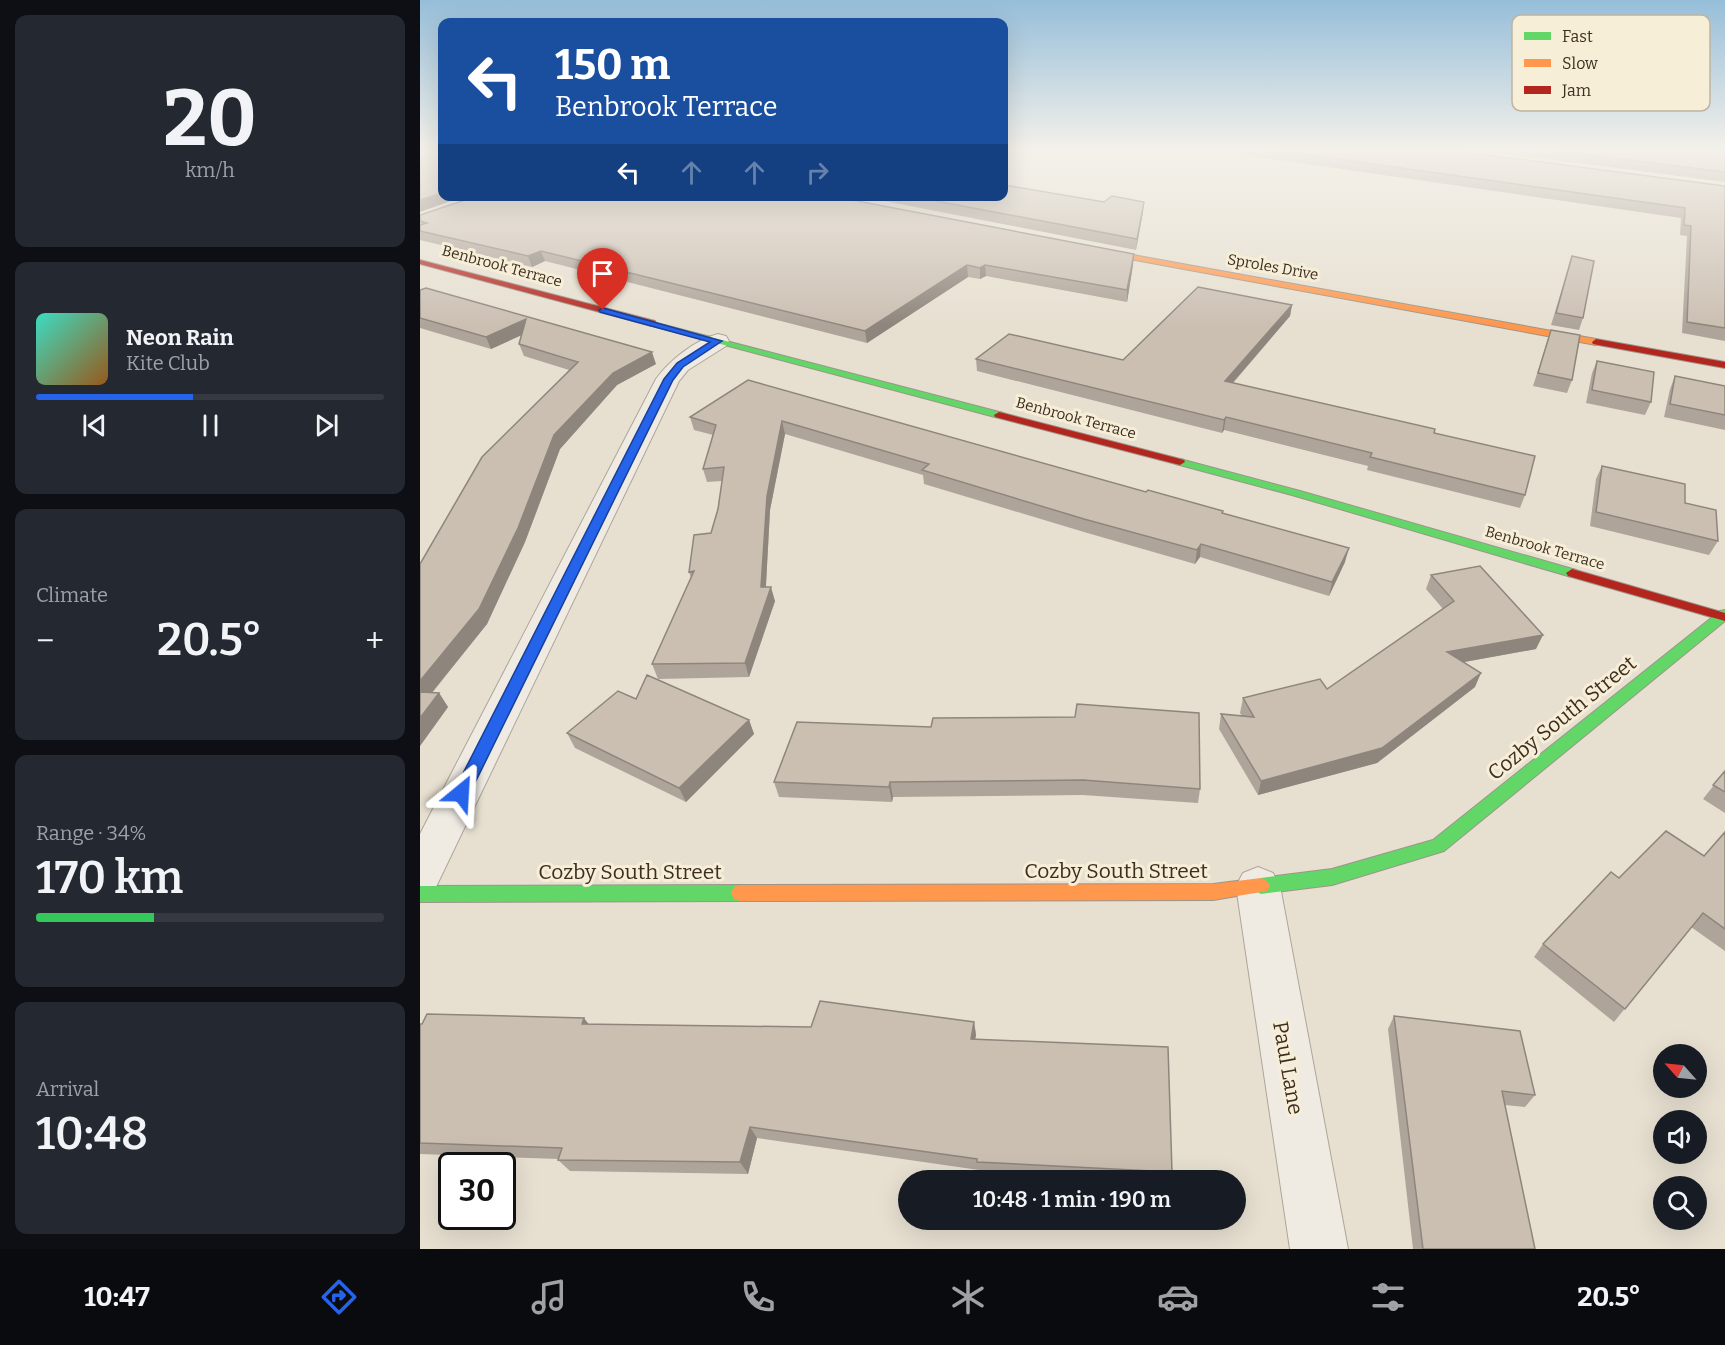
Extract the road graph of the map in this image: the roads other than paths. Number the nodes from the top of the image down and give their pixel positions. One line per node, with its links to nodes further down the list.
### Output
1 (1080, 247): 4 (street, Sproles Drive)
2 (420, 262): 3 (street, Benbrook Terrace)
3 (718, 341): 5 (street, Benbrook Terrace); 6 (street)
4 (1725, 365)
5 (1723, 616): 7 (street, Cozby South Street)
6 (420, 876)
7 (1258, 886): 8 (street, Cozby South Street); 9 (street, Paul Lane)
8 (420, 894)
9 (1319, 1249)

